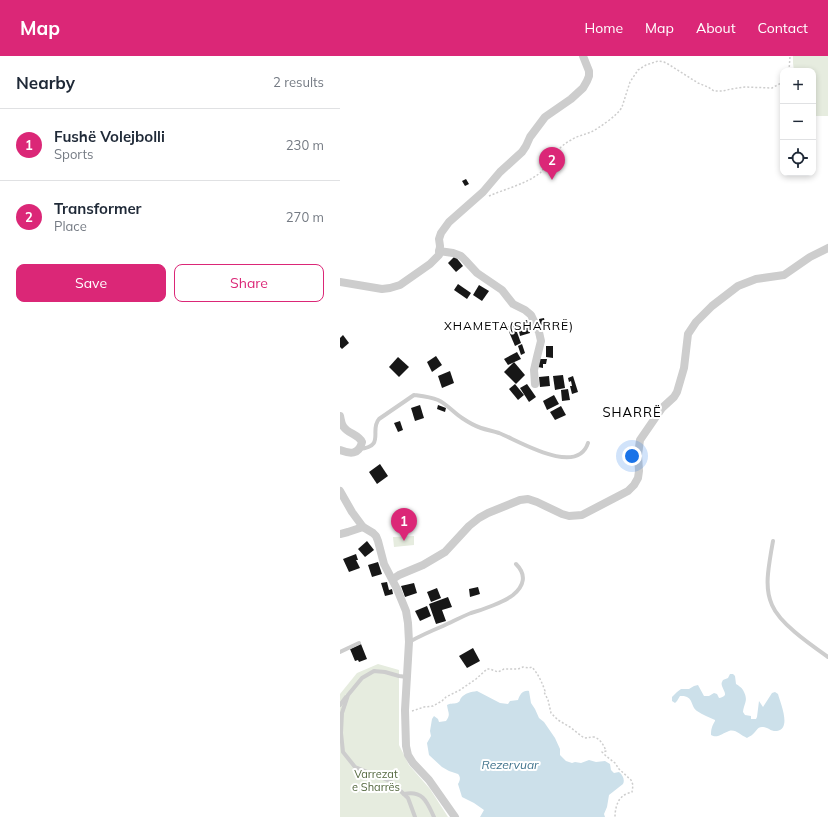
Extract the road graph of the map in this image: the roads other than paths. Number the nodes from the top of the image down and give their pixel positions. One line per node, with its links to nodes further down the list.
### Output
1 (583, 56): 3 (street)
2 (828, 248): 15 (street)
3 (439, 251): 4 (street); 5 (street)
4 (340, 282)
5 (535, 384)
6 (340, 416): 8 (street)
7 (588, 443): 8 (lane)
8 (359, 449): 9 (street)
9 (340, 450)
10 (340, 490): 11 (street)
11 (363, 527): 12 (street); 15 (street)
12 (340, 534)
13 (773, 541): 19 (lane)
14 (516, 564): 16 (lane)
15 (393, 579): 16 (street)
16 (409, 642): 20 (street)
17 (359, 643): 18 (lane)
18 (340, 652)
19 (828, 657)
20 (407, 677): 21 (lane); 26 (street)
21 (348, 696): 22 (lane); 23 (lane)
22 (340, 705)
23 (404, 794): 24 (lane); 25 (lane)
24 (415, 817)
25 (434, 817)
26 (455, 817)

